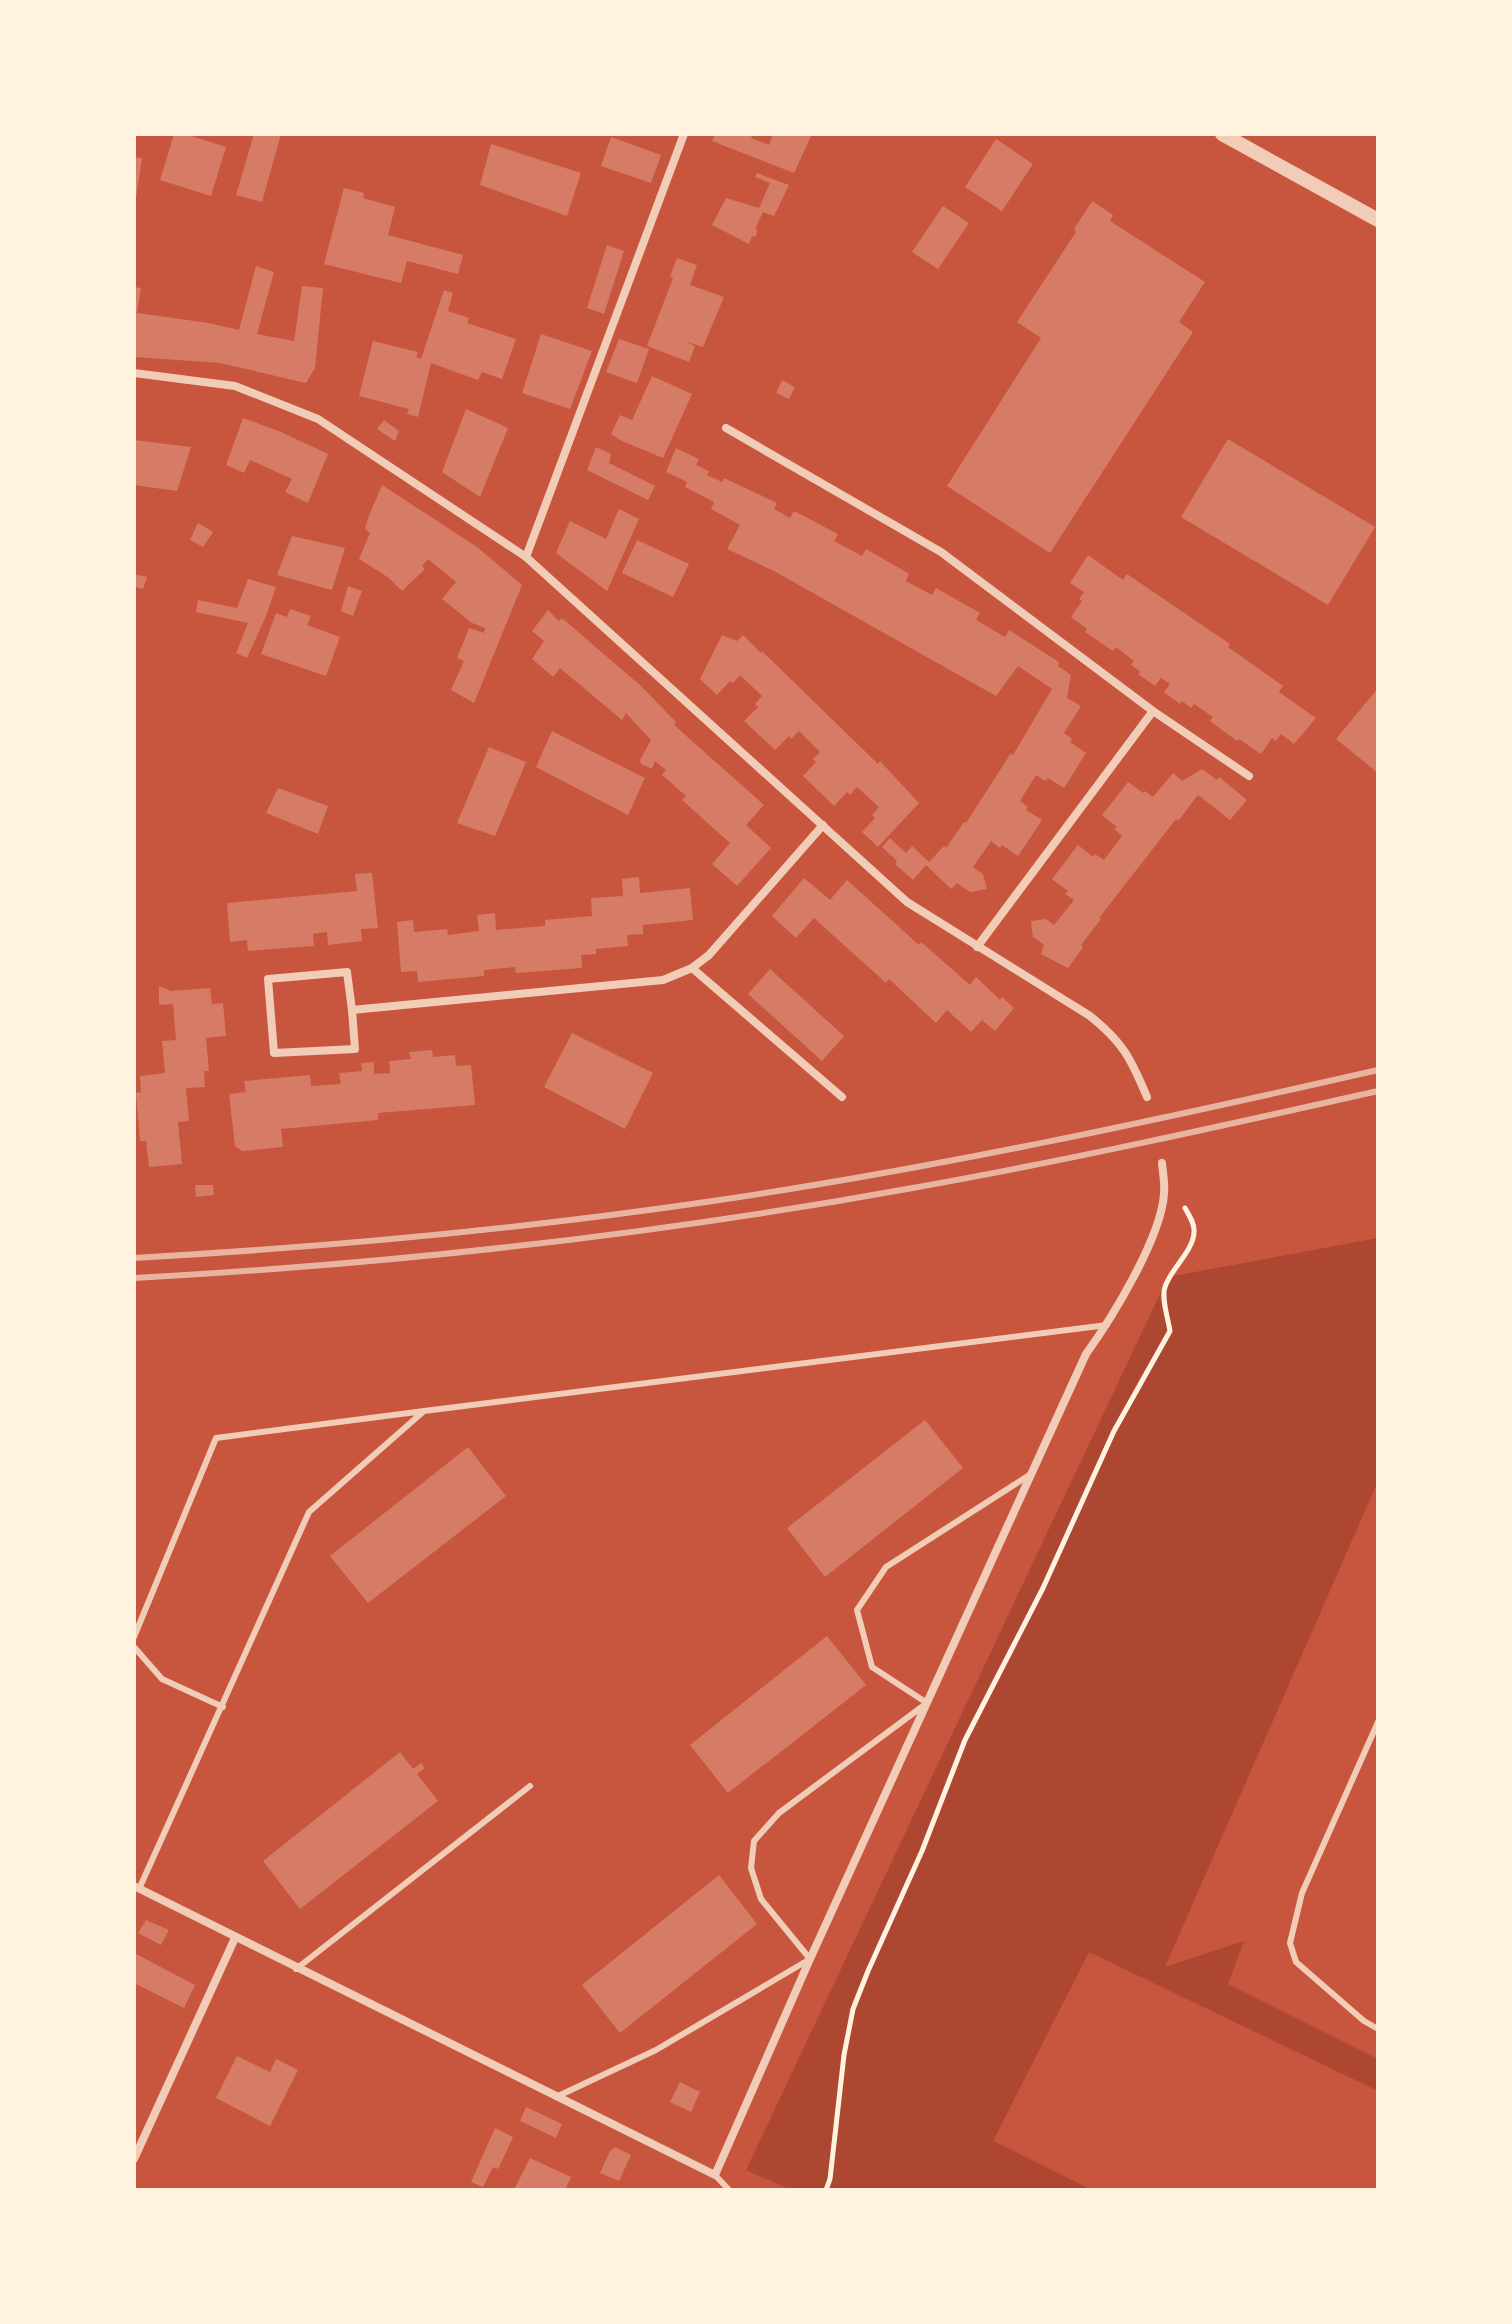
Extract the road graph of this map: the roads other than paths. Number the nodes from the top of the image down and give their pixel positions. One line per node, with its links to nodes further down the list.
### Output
1 (684, 134): 6 (street)
2 (1222, 134): 3 (street)
3 (1378, 220)
4 (134, 373): 6 (street)
5 (726, 428): 7 (street)
6 (526, 557): 9 (street)
7 (1153, 711): 8 (street); 10 (street)
8 (1249, 776)
9 (823, 825): 10 (street); 11 (street)
10 (977, 947): 14 (street)
11 (692, 968): 12 (street); 13 (street)
12 (352, 1010): 12 (street)
13 (842, 1097)
14 (1147, 1097)
15 (1162, 1163): 16 (street)
16 (1107, 1325): 17 (lane); 18 (street)
17 (424, 1411): 19 (lane); 22 (lane)
18 (1031, 1474): 21 (street); 21 (lane)
19 (134, 1637)
20 (134, 1647): 22 (lane)
21 (927, 1703): 27 (street); 27 (lane)
22 (223, 1707): 25 (lane)
23 (1378, 1722): 29 (lane)
24 (530, 1786): 28 (lane)
25 (136, 1888): 26 (street)
26 (235, 1938): 28 (street); 31 (street)
27 (810, 1959): 30 (lane); 32 (street)
28 (296, 1969): 30 (street)
29 (1378, 2029)
30 (556, 2097): 32 (street)
31 (134, 2159)
32 (715, 2175): 33 (lane)
33 (729, 2190)

